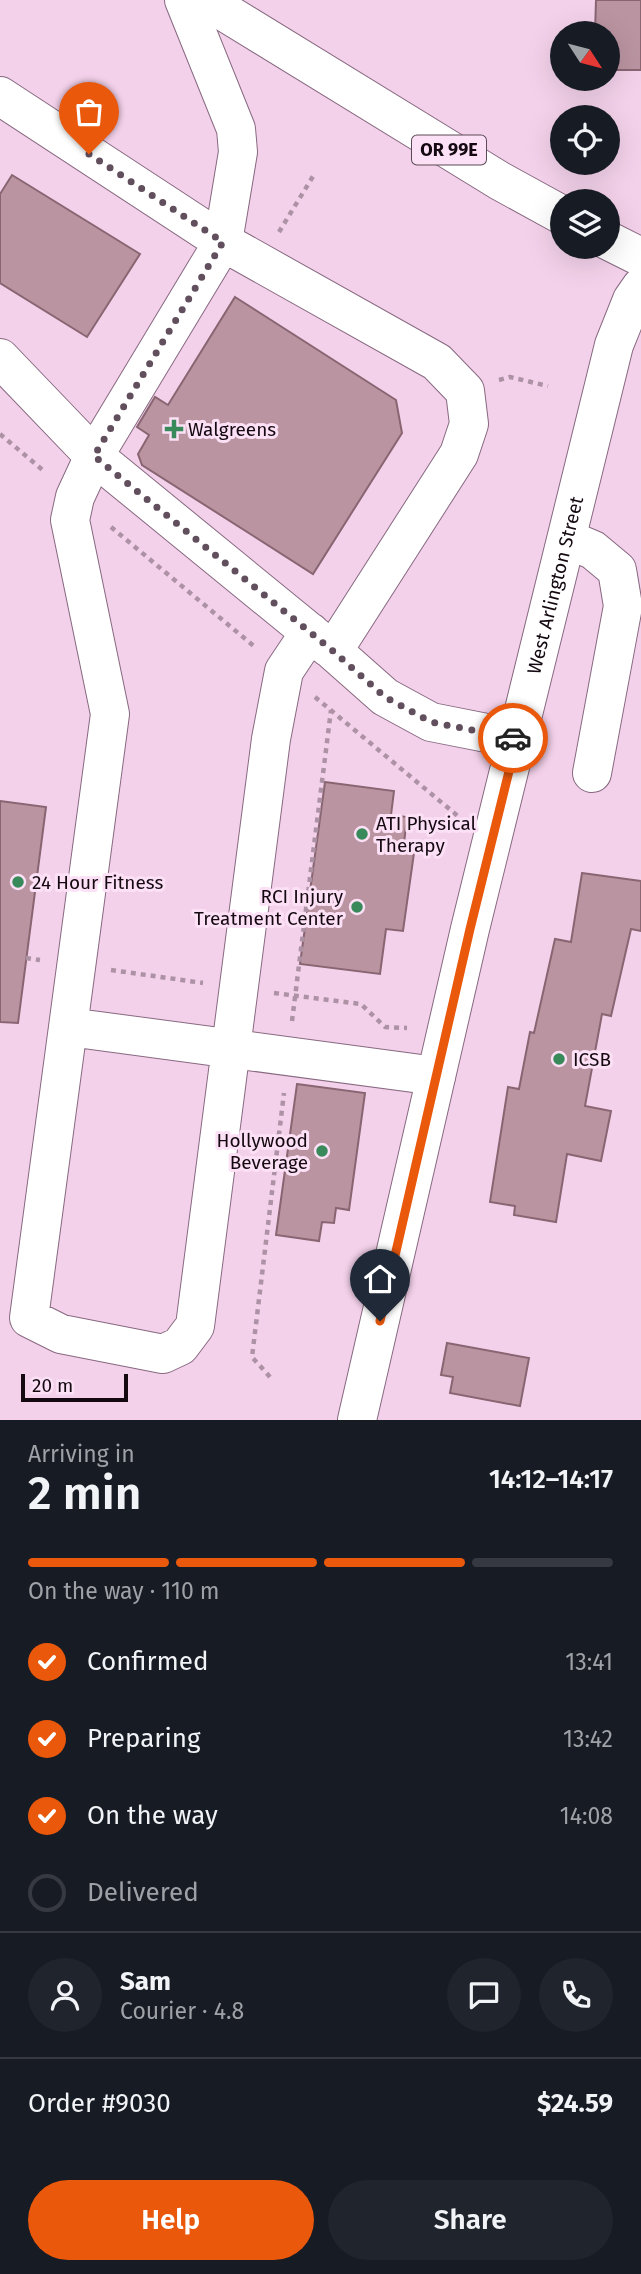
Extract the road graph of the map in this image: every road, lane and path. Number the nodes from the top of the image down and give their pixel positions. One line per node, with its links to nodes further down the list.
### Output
1 (184, 0): 6 (main road)
2 (205, 0): 5 (main road, OR 99E)
3 (0, 96): 6 (main road)
4 (315, 173): 9 (path)
5 (550, 208)
6 (223, 242): 9 (main road); 15 (main road)
7 (620, 246): 8 (main road)
8 (641, 257)
9 (260, 262): 13 (main road)
10 (641, 287): 17 (main road, West Arlington Street)
11 (0, 358): 15 (main road)
12 (548, 386): 13 (path)
13 (464, 391): 18 (main road)
14 (0, 435): 16 (path)
15 (94, 456): 16 (main road); 18 (main road)
16 (75, 497): 19 (path); 23 (main road)
17 (567, 539): 20 (main road, West Arlington Street); 21 (main road)
18 (322, 642): 19 (main road); 20 (main road)
19 (284, 671): 22 (path); 24 (main road)
20 (517, 739): 22 (main road, West Arlington Street)
21 (592, 773)
22 (492, 837): 25 (main road, West Arlington Street)
23 (69, 1027): 24 (main road); 24 (main road)
24 (231, 1049): 25 (main road)
25 (436, 1076): 26 (main road, West Arlington Street)
26 (357, 1420)

